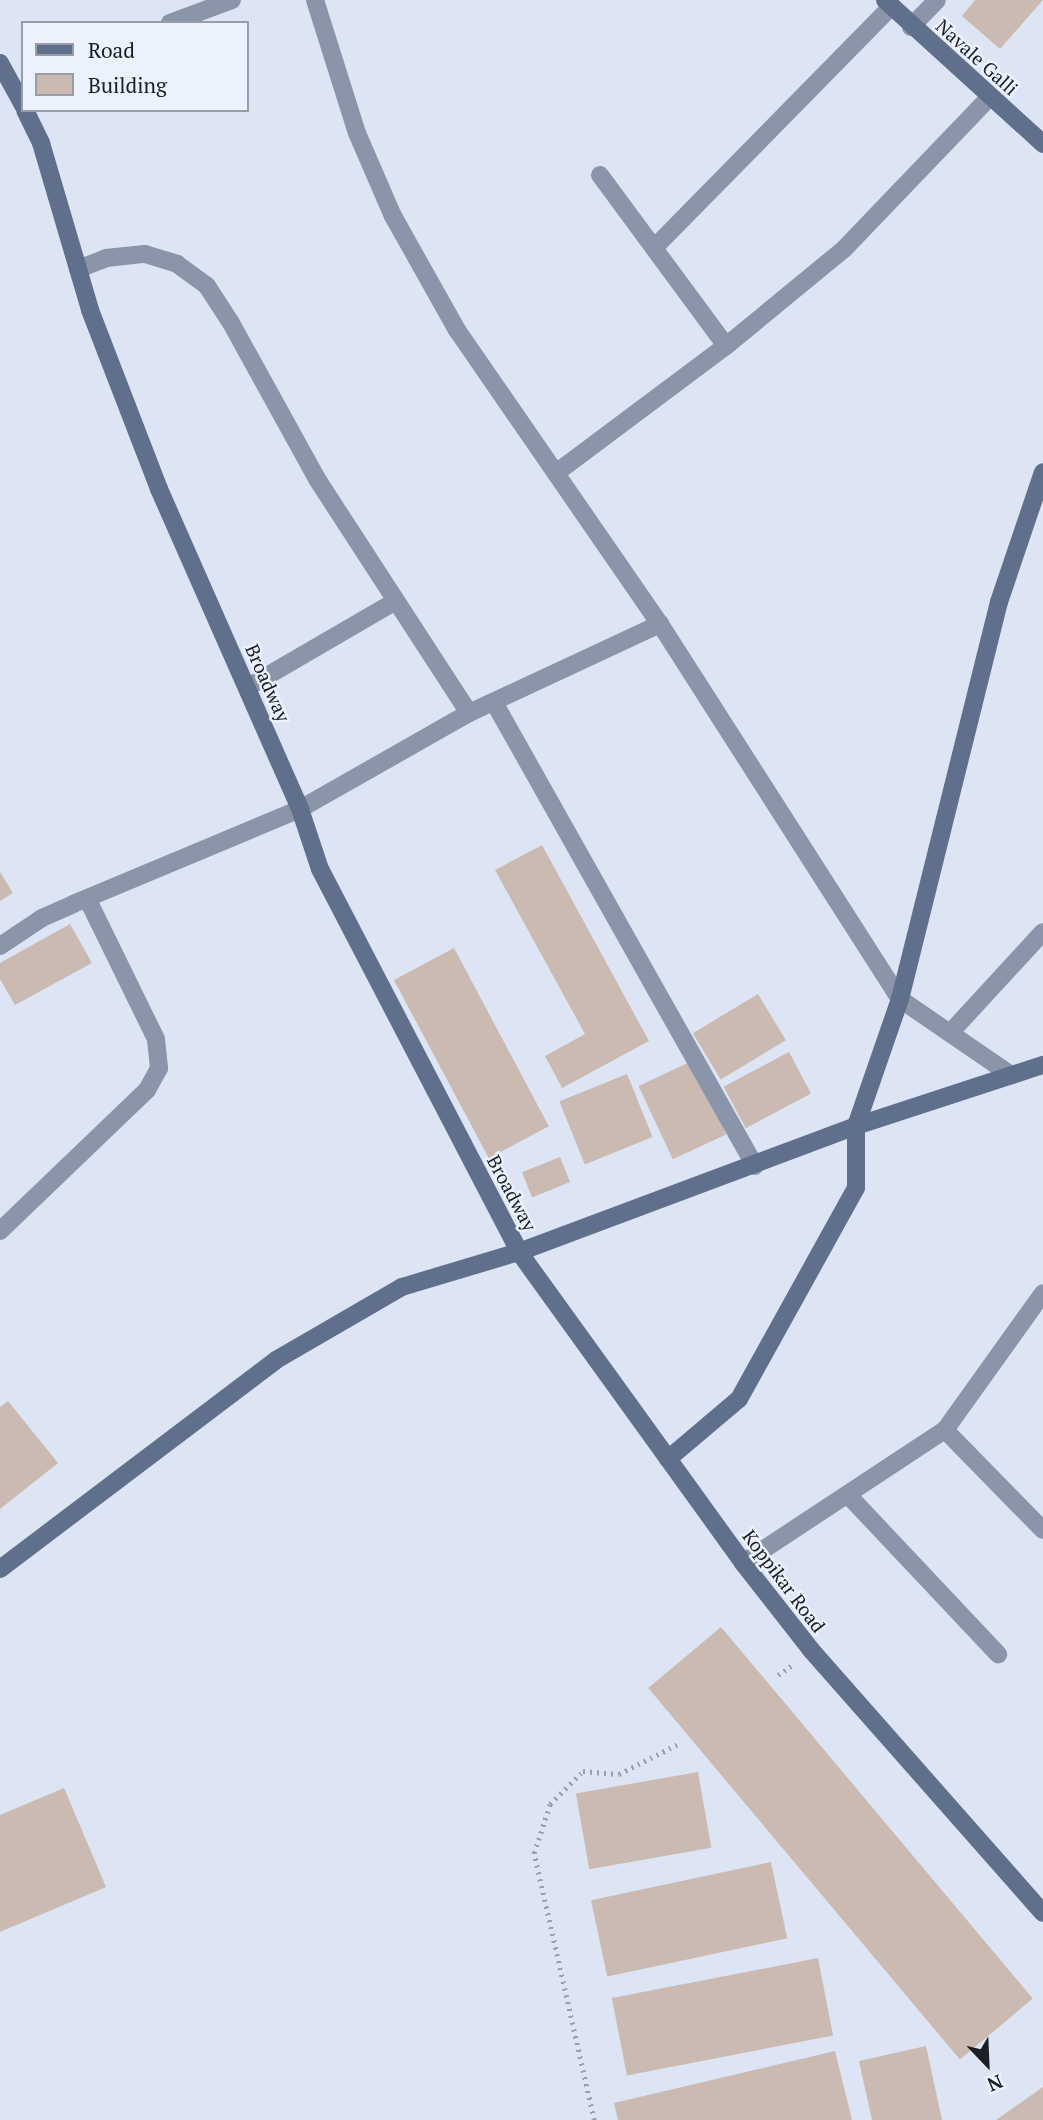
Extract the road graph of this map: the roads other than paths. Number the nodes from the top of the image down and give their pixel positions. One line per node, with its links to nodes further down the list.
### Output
1 (232, 0): 5 (street)
2 (315, 0): 17 (street)
3 (937, 0): 6 (street)
4 (888, 3): 6 (street, Navale Galli); 13 (street)
5 (175, 21)
6 (911, 27): 9 (street, Navale Galli)
7 (0, 63): 8 (street)
8 (17, 80)
9 (990, 97): 11 (street, Navale Galli); 15 (street)
10 (26, 112): 14 (street, Broadway)
11 (1043, 144)
12 (600, 174): 13 (street)
13 (654, 248): 15 (street)
14 (78, 269): 18 (street); 20 (street, Broadway)
15 (726, 346): 17 (street)
16 (1043, 472): 27 (street)
17 (556, 473): 19 (street)
18 (396, 601): 20 (street); 22 (street)
19 (660, 624): 21 (street); 27 (street)
20 (248, 687): 23 (street, Broadway)
21 (495, 704): 22 (street); 32 (street)
22 (470, 713): 23 (street)
23 (300, 809): 24 (street); 34 (street, Broadway)
24 (88, 900): 26 (street); 33 (street)
25 (1043, 932): 28 (street)
26 (0, 946)
27 (900, 999): 28 (street); 31 (street)
28 (950, 1034): 30 (street)
29 (1043, 1065): 30 (street)
30 (1011, 1075): 31 (street)
31 (856, 1126): 32 (street); 37 (street)
32 (755, 1166): 34 (street)
33 (0, 1231)
34 (519, 1252): 37 (street, Koppikar Road); 41 (street)
35 (1043, 1293): 36 (street)
36 (945, 1430): 38 (street); 39 (street)
37 (668, 1459): 40 (street, Koppikar Road)
38 (848, 1495): 40 (street); 42 (street)
39 (1043, 1530)
40 (743, 1563): 43 (street, Koppikar Road)
41 (0, 1569)
42 (998, 1654)
43 (1043, 1913)

